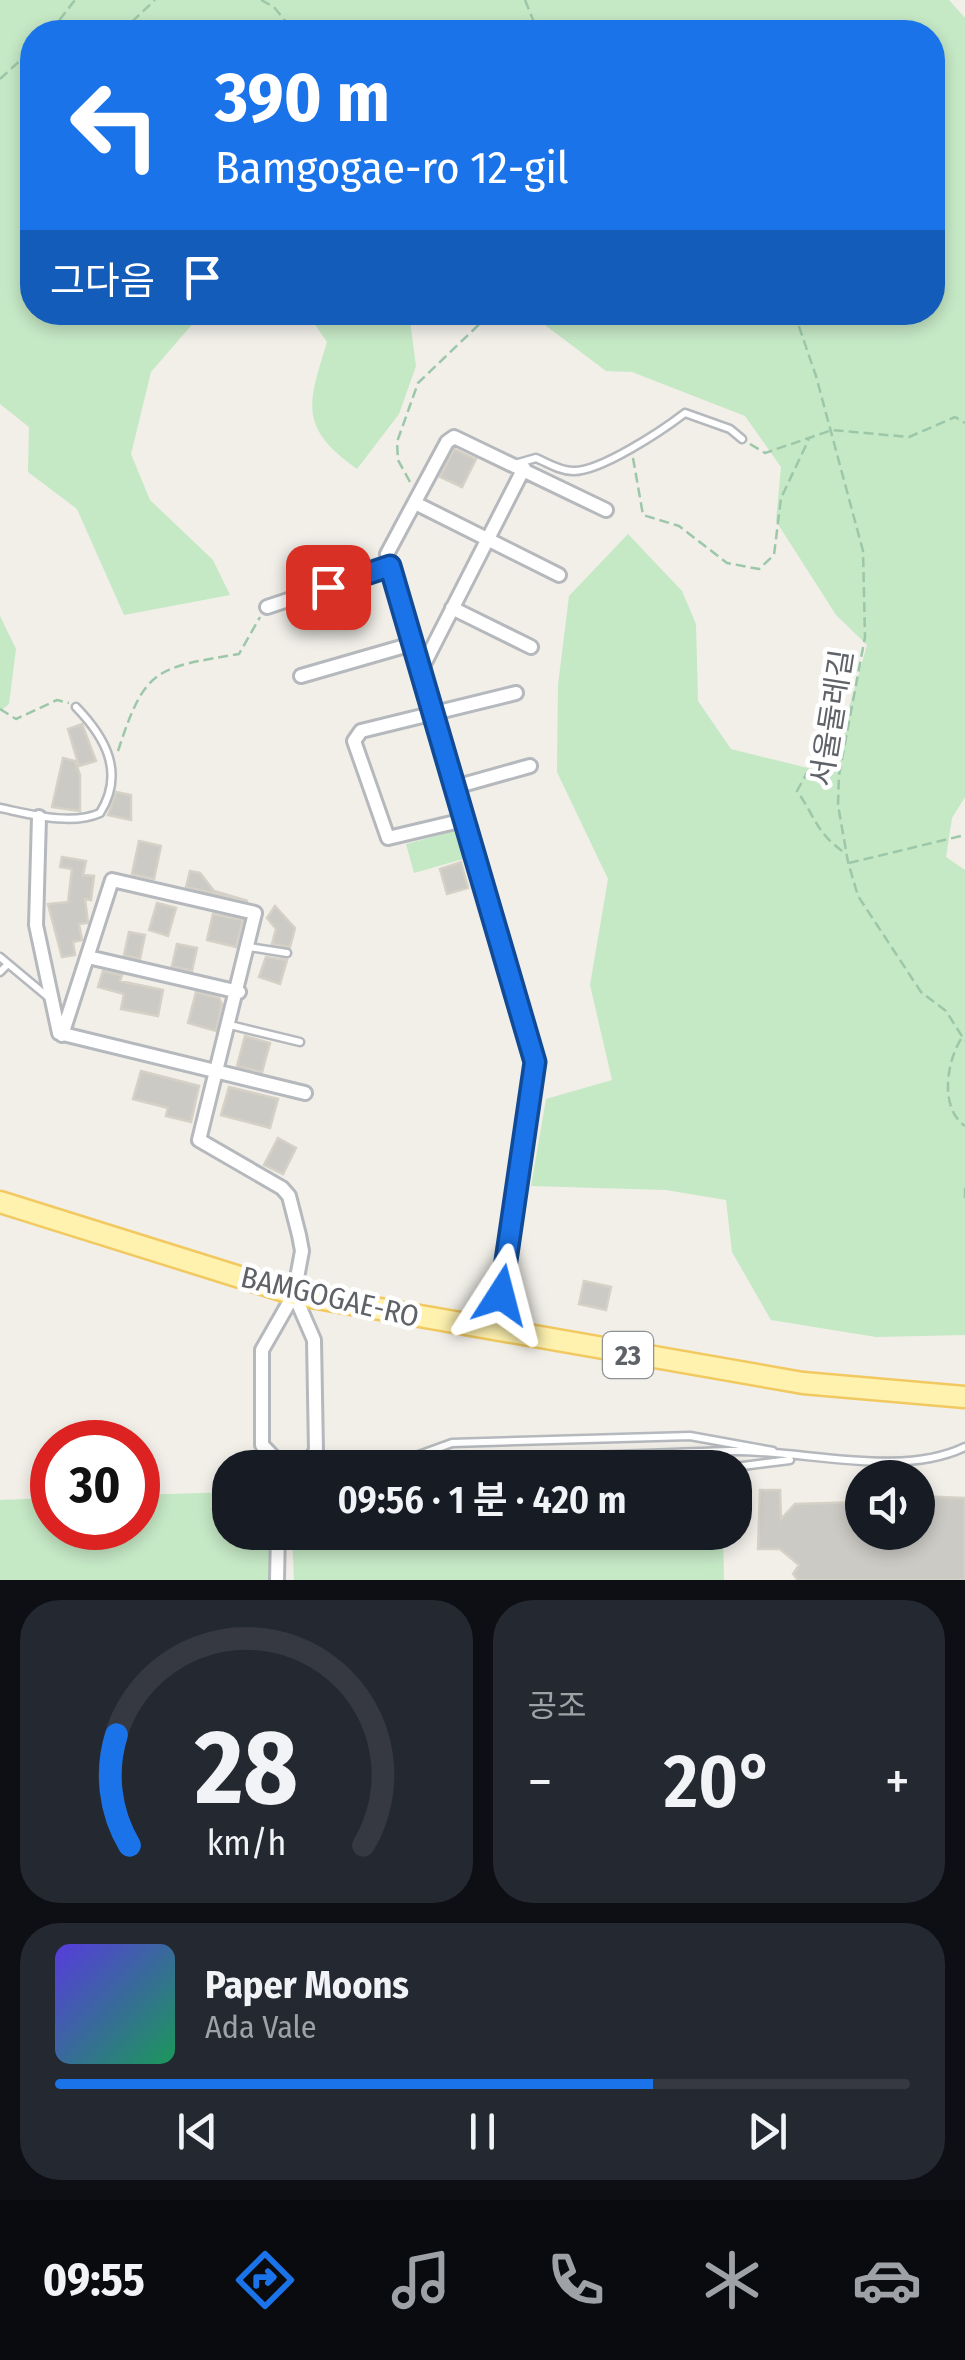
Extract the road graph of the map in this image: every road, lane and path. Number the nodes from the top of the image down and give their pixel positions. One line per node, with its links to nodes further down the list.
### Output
1 (75, 0): 4 (path)
2 (155, 0): 5 (path)
3 (261, 0): 6 (path)
4 (59, 20)
5 (134, 20)
6 (284, 20)
7 (20, 61): 8 (path)
8 (0, 79)
9 (478, 325): 17 (path)
10 (798, 325): 12 (path, 서울둘레길)
11 (965, 422): 12 (path)
12 (829, 431): 13 (path); 32 (path, 서울둘레길)
13 (809, 439): 14 (path); 15 (path)
14 (742, 440): 15 (lane)
15 (631, 446): 16 (lane)
16 (520, 466): 17 (street); 18 (street); 19 (street)
17 (416, 500): 19 (street); 20 (street)
18 (606, 510)
19 (488, 539): 21 (street); 23 (street)
20 (390, 566): 22 (street); 24 (street)
21 (559, 575)
22 (266, 607): 33 (path)
23 (452, 608): 25 (street); 26 (street)
24 (412, 644): 26 (street); 27 (street)
25 (531, 647)
26 (420, 674): 31 (street)
27 (300, 676)
28 (516, 693): 31 (street)
29 (76, 707): 30 (path); 33 (lane)
30 (0, 709)
31 (432, 714): 35 (street); 38 (street)
32 (844, 740): 40 (path, 서울둘레길); 40 (path)
33 (114, 764): 37 (lane)
34 (530, 766): 35 (street)
35 (455, 788): 38 (street)
36 (0, 808): 37 (lane)
37 (39, 817): 49 (street)
38 (464, 820): 61 (street)
39 (965, 835): 41 (path)
40 (846, 854): 41 (path, 서울둘레길)
41 (848, 862): 52 (path, 서울둘레길)
42 (249, 947): 43 (lane); 44 (street); 48 (street)
43 (287, 954)
44 (88, 956): 48 (street); 51 (street)
45 (0, 957): 46 (lane)
46 (8, 964): 47 (lane); 49 (lane)
47 (0, 972)
48 (238, 992): 50 (street)
49 (49, 998): 51 (street)
50 (230, 1025): 53 (lane); 54 (street)
51 (62, 1035): 54 (street)
52 (963, 1039): 56 (path)
53 (300, 1042)
54 (218, 1073): 55 (street); 60 (street)
55 (305, 1093)
56 (965, 1126)
57 (965, 1188): 58 (path)
58 (965, 1201)
59 (0, 1202): 60 (main road, BAMGOGAE-RO / 23)
60 (294, 1294): 61 (main road, BAMGOGAE-RO / 23); 63 (street); 67 (street)
61 (496, 1332): 62 (main road, BAMGOGAE-RO / 23)
62 (965, 1396)
63 (262, 1445): 65 (street); 66 (street)
64 (965, 1447): 70 (lane)
65 (263, 1450)
66 (267, 1450)
67 (316, 1450)
68 (435, 1450): 70 (lane)
69 (752, 1453): 70 (lane)
70 (804, 1458): 71 (lane)
71 (752, 1465)
72 (278, 1550): 73 (street)
73 (277, 1580)

